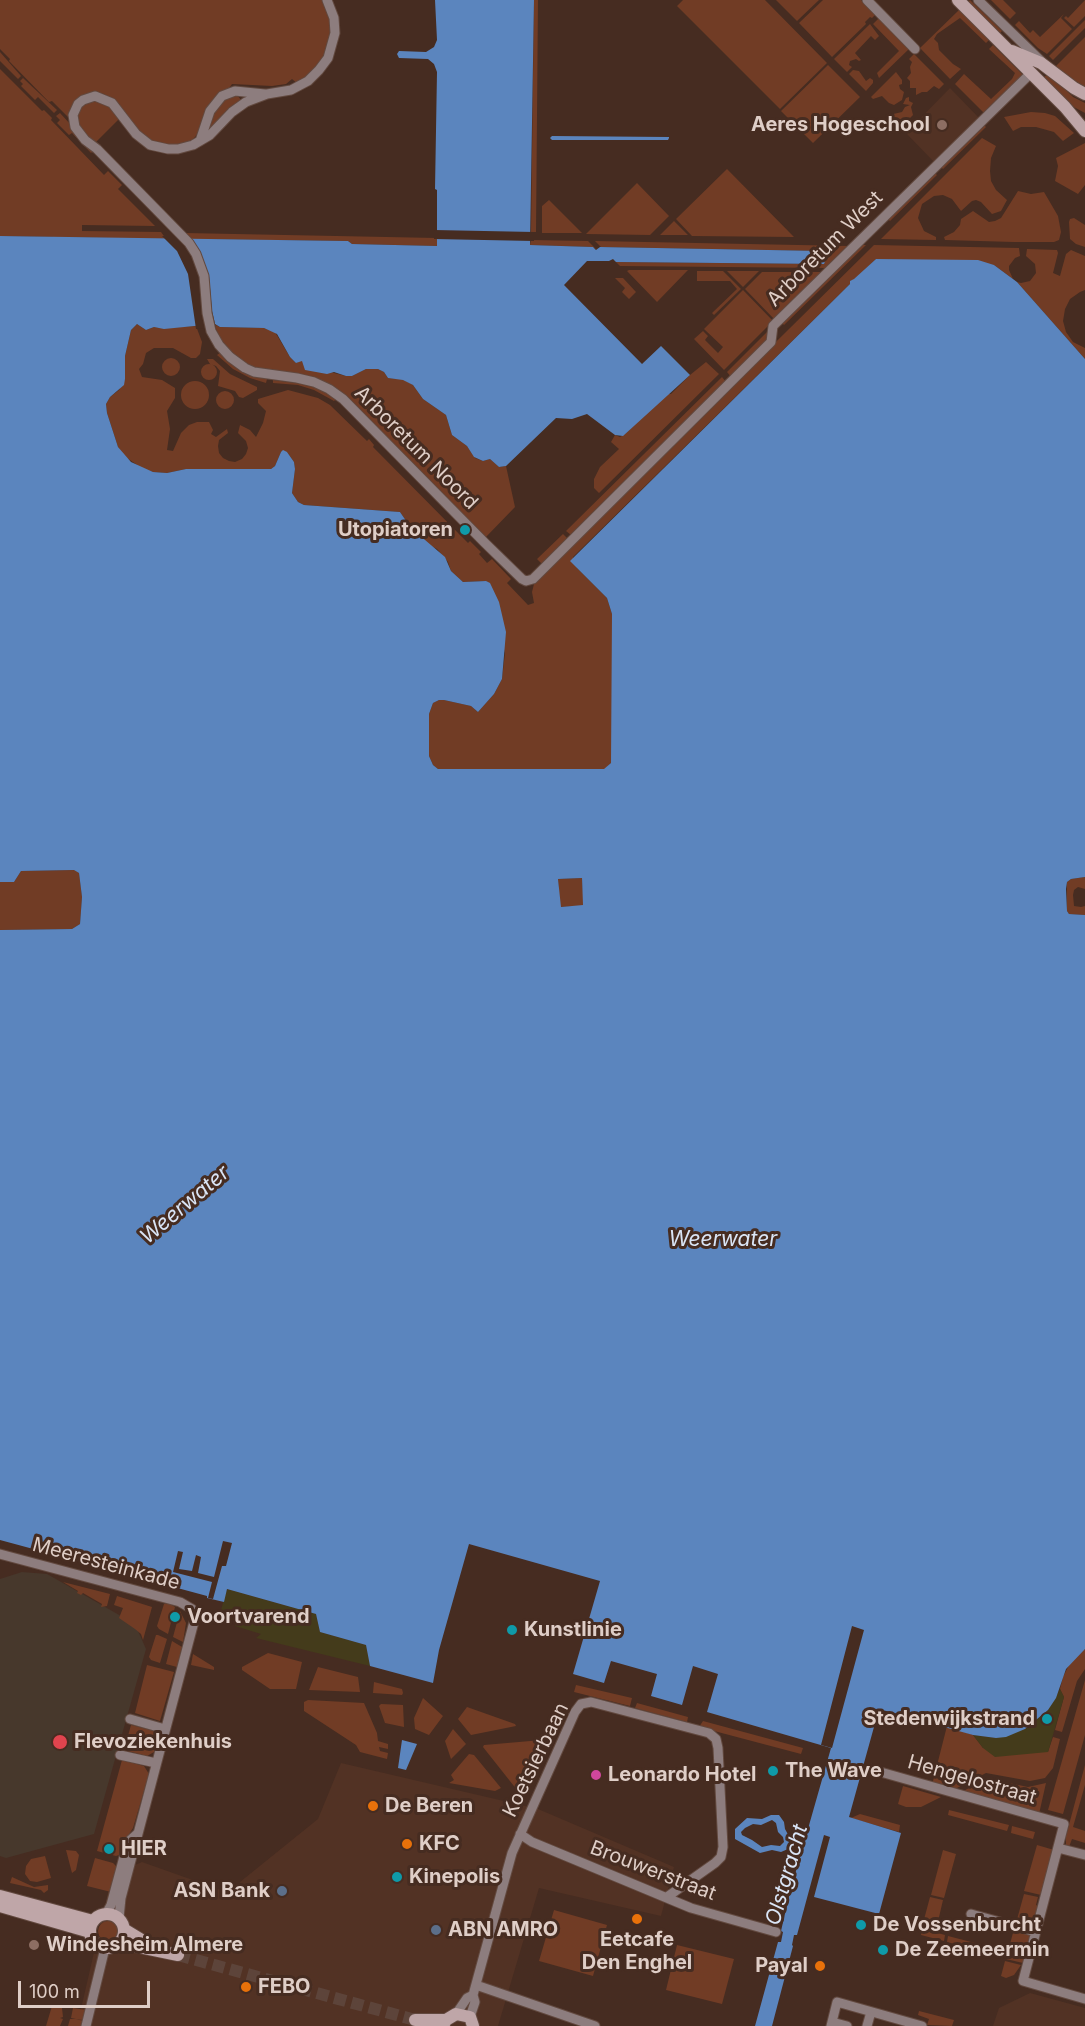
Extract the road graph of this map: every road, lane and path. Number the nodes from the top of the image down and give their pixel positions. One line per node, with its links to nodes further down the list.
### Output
1 (327, 0): 11 (street)
2 (867, 0): 6 (street)
3 (958, 0): 7 (main road)
4 (978, 0): 5 (street)
5 (1018, 39): 8 (street); 9 (street)
6 (915, 49)
7 (1007, 50): 8 (main road); 10 (main road)
8 (1023, 55): 9 (main road); 10 (street)
9 (1049, 68): 12 (main road)
10 (1034, 76): 13 (main road); 15 (street, Arboretum West)
11 (267, 94): 14 (street); 14 (street)
12 (1085, 94)
13 (1085, 130)
14 (200, 141): 15 (street, Arboretum Noord)
15 (526, 581)
16 (0, 1554): 18 (street, Meeresteinkade)
17 (130, 1719): 18 (street)
18 (165, 1729): 20 (street)
19 (120, 1755): 20 (street)
20 (156, 1763): 22 (street)
21 (870, 1769): 24 (street, Hengelostraat)
22 (138, 1833): 29 (street); 31 (street)
23 (520, 1834): 27 (street, Brouwerstraat); 27 (street, Koetsierbaan); 40 (street)
24 (1058, 1848): 25 (street); 35 (street)
25 (1085, 1855)
26 (0, 1896): 32 (main road)
27 (667, 1897): 34 (street, Brouwerstraat)
28 (0, 1906): 32 (main road)
29 (106, 1914): 31 (main road); 32 (main road)
30 (971, 1914): 35 (street)
31 (119, 1918): 33 (main road)
32 (92, 1927): 37 (main road)
33 (125, 1930): 36 (main road); 38 (main road)
34 (776, 1932)
35 (1035, 1932): 42 (street)
36 (120, 1943): 37 (main road); 38 (main road)
37 (105, 1948): 47 (street)
38 (153, 1949): 39 (main road)
39 (178, 1955)
40 (477, 1986): 41 (street); 49 (street)
41 (473, 1995): 44 (street); 45 (street)
42 (1085, 1999)
43 (871, 2012): 46 (street); 51 (street); 52 (street)
44 (448, 2020): 45 (main road); 48 (main road)
45 (471, 2021)
46 (832, 2024): 50 (street)
47 (86, 2026)
48 (424, 2026)
49 (595, 2026)
50 (847, 2026)
51 (867, 2026)
52 (922, 2026)

